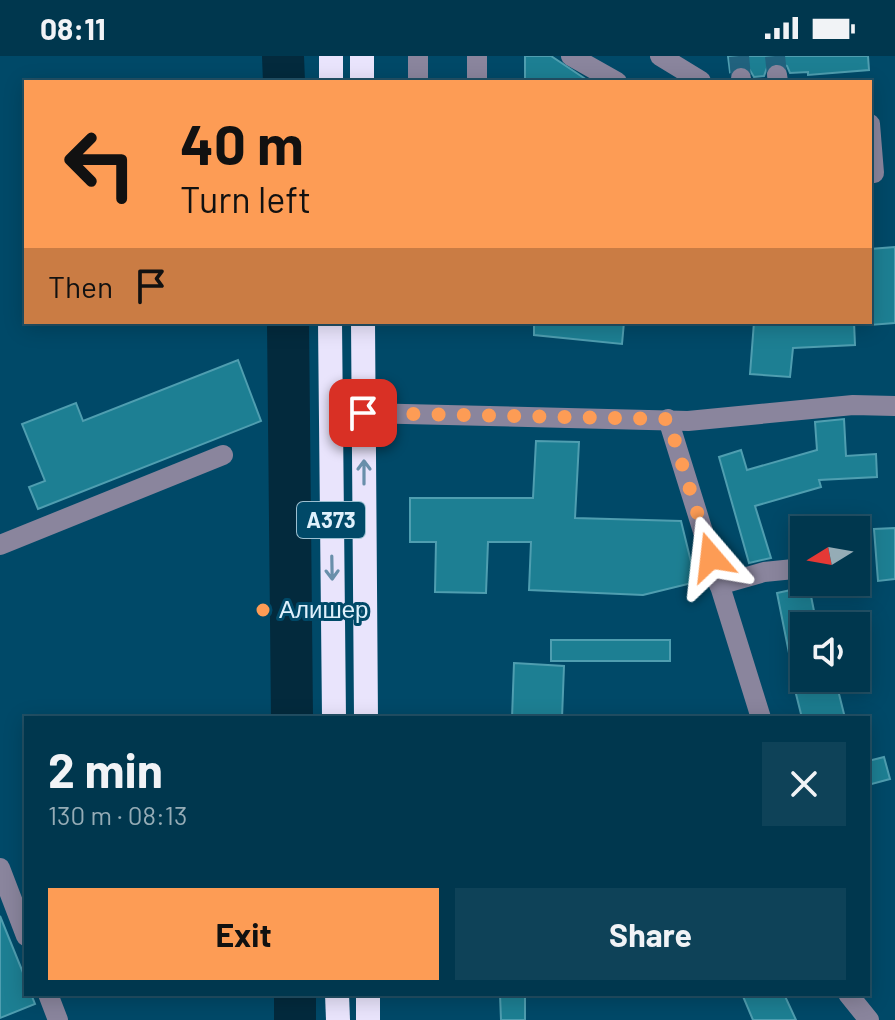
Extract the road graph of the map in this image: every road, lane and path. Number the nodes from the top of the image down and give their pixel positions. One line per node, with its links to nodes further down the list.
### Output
1 (331, 56): 7 (highway)
2 (362, 56): 8 (highway)
3 (418, 56): 9 (street)
4 (477, 56): 10 (street)
5 (571, 56): 11 (street)
6 (660, 56): 12 (street)
7 (331, 80)
8 (362, 80)
9 (418, 80)
10 (477, 80)
11 (613, 80)
12 (699, 80)
13 (872, 148): 14 (street)
14 (874, 173)
15 (330, 324): 24 (highway, A373, one-way to 24)
16 (363, 324): 18 (highway, A373)
17 (895, 406): 19 (street)
18 (363, 413): 19 (street); 25 (highway, A373, one-way to 18)
19 (668, 419): 23 (street)
20 (223, 455): 21 (street)
21 (0, 545)
22 (790, 569): 23 (street)
23 (719, 585): 26 (street)
24 (334, 716)
25 (366, 716)
26 (760, 716)
27 (0, 868): 28 (street)
28 (24, 931)
29 (49, 996): 33 (street)
30 (337, 996): 34 (highway)
31 (368, 996): 35 (highway)
32 (850, 996): 36 (street)
33 (58, 1020)
34 (338, 1020)
35 (368, 1020)
36 (869, 1020)

